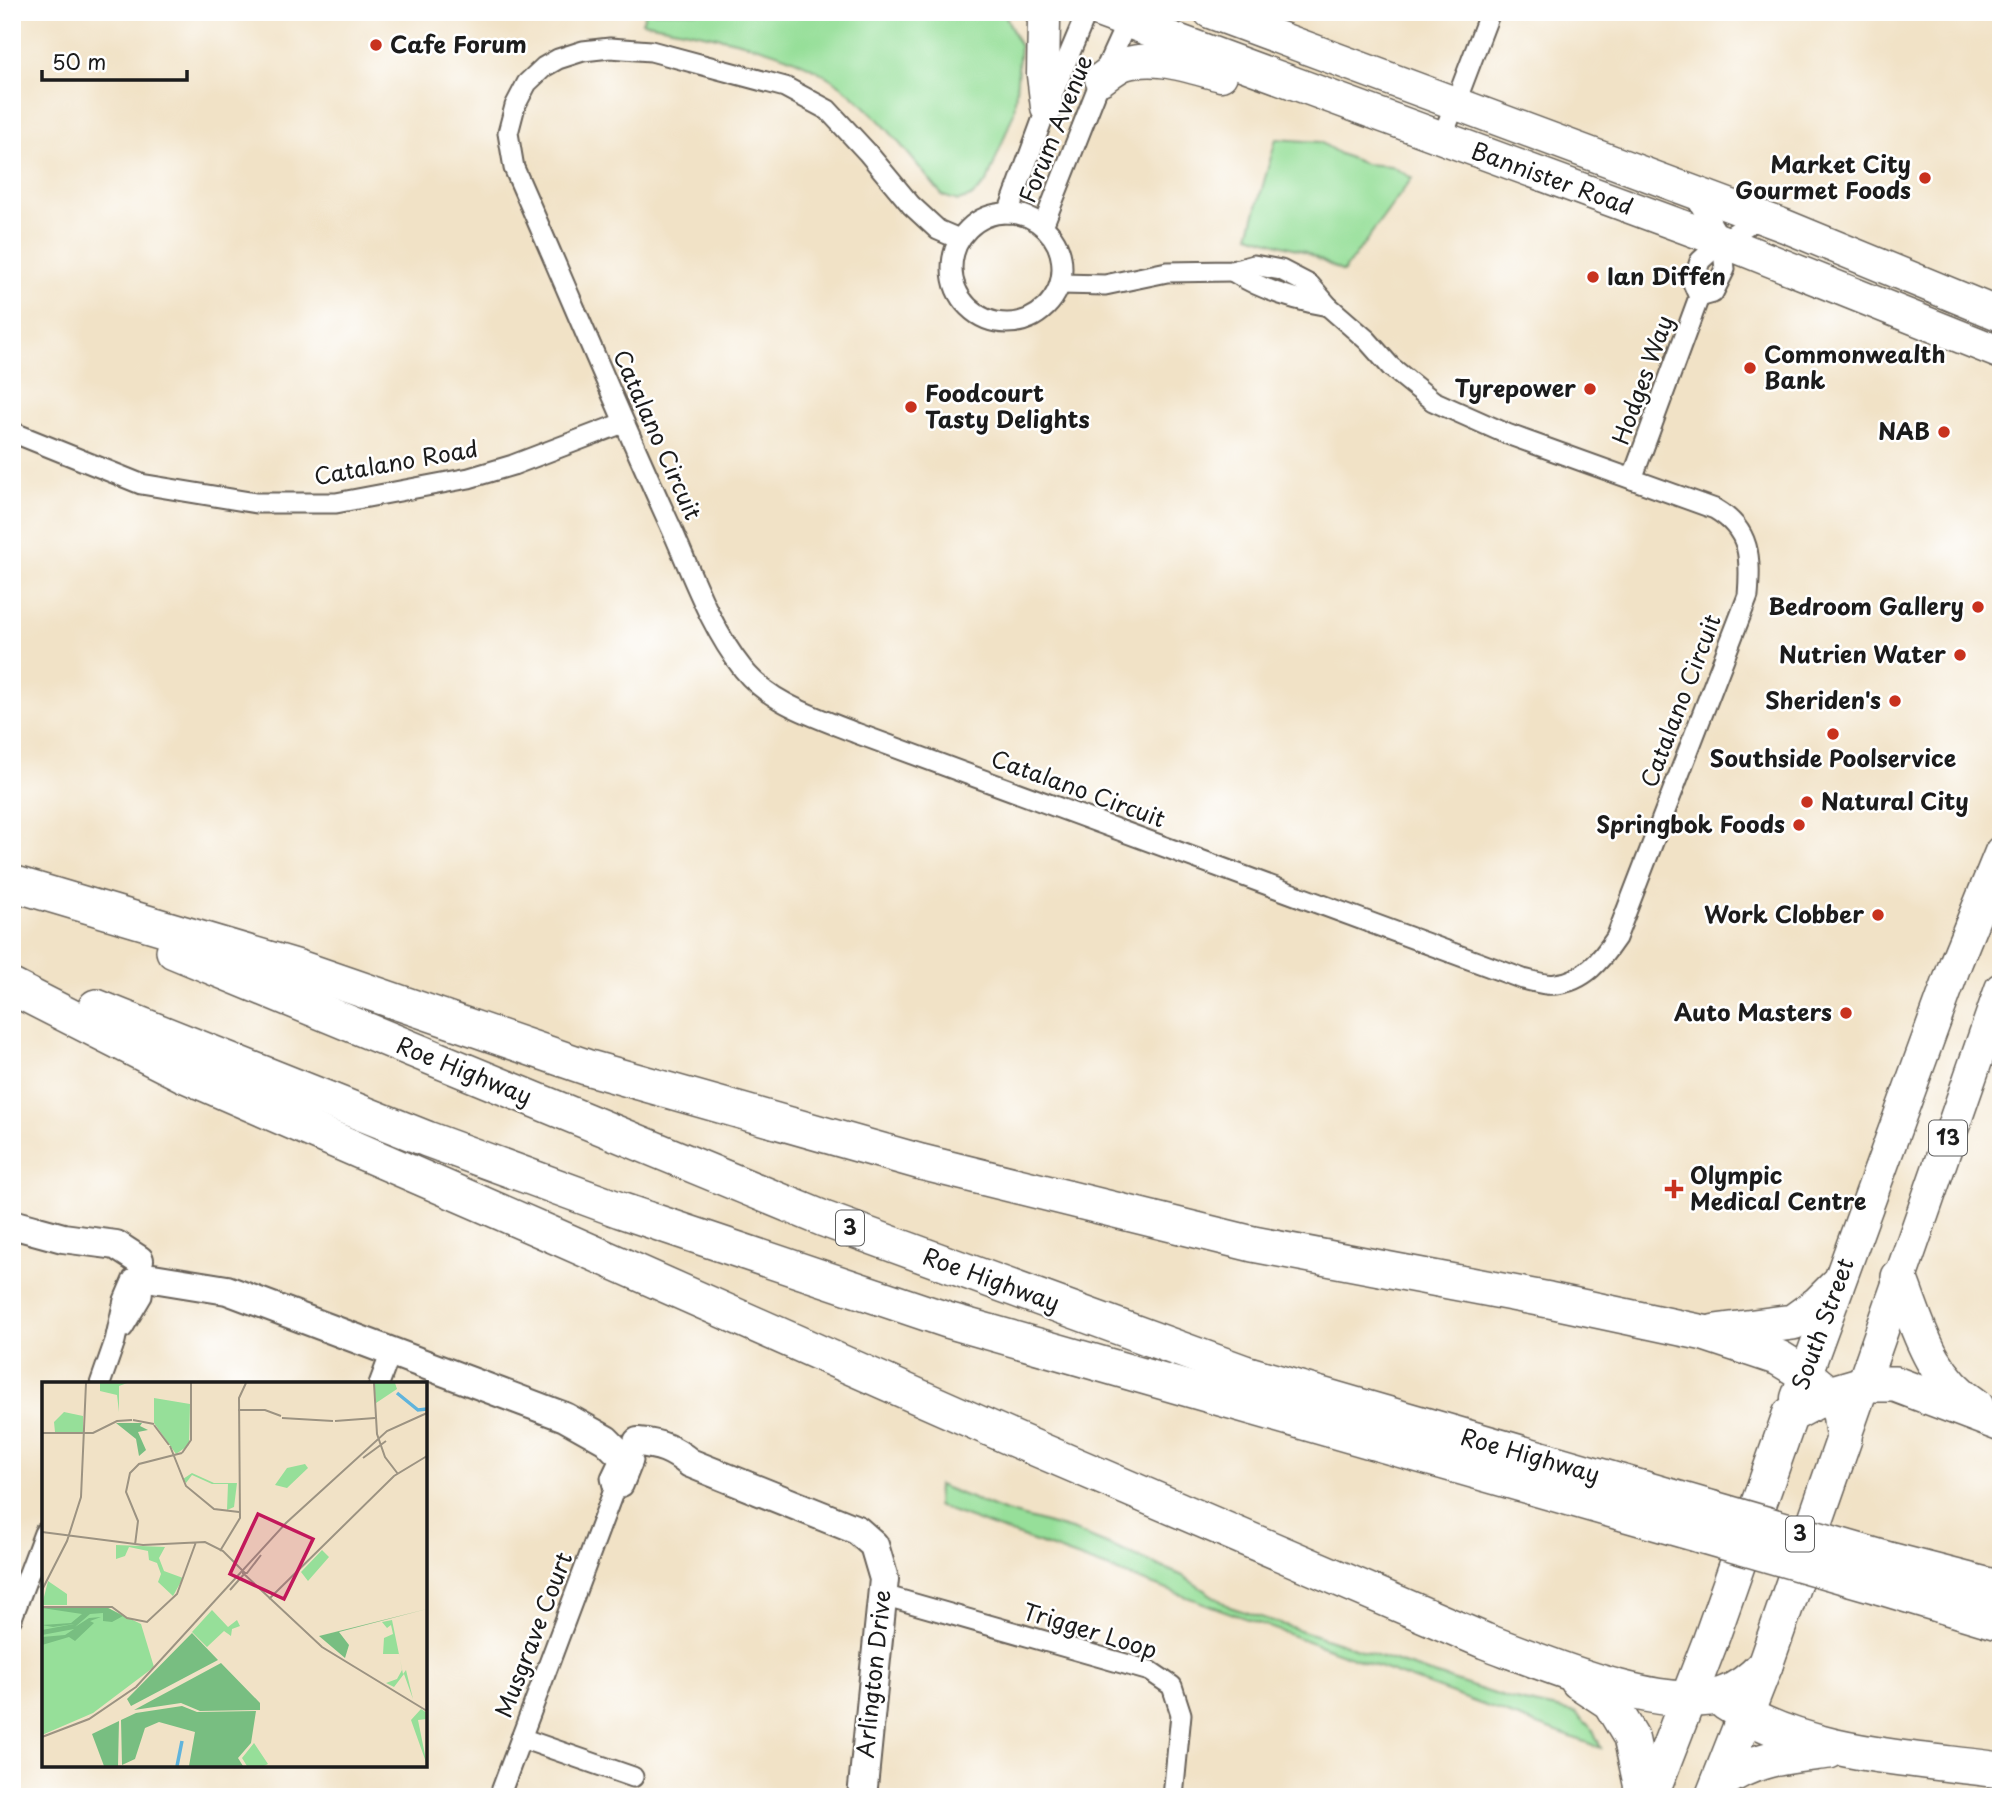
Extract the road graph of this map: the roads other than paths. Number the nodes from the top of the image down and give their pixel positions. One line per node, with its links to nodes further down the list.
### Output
1 (1041, 12): 9 (main road)
2 (1087, 12): 9 (street, Forum Avenue)
3 (1490, 12): 8 (street)
4 (1216, 14): 8 (main road, Bannister Road)
5 (1120, 15): 6 (main road, Bannister Road); 7 (street, Forum Avenue)
6 (1255, 69): 7 (main road); 10 (main road, Bannister Road)
7 (1101, 79): 14 (street, Forum Avenue)
8 (1456, 103): 10 (street); 11 (main road, Bannister Road)
9 (1046, 107): 12 (street, Forum Avenue)
10 (1442, 138): 16 (main road, Bannister Road)
11 (1692, 191): 13 (main road, Bannister Road); 16 (street)
12 (1008, 213): 14 (street); 15 (street)
13 (1760, 217): 16 (street); 18 (main road, Bannister Road)
14 (1043, 226): 17 (street)
15 (959, 239): 17 (street); 20 (street, Catalano Circuit)
16 (1722, 241): 19 (main road, Bannister Road); 22 (street, Hodges Way)
17 (1060, 284): 22 (street, Catalano Circuit)
18 (2001, 315)
19 (2001, 353)
20 (623, 422): 21 (street, Catalano Road); 22 (street, Catalano Circuit)
21 (12, 432)
22 (1632, 479)
23 (2001, 852): 31 (main road, South Street / 13)
24 (12, 883): 32 (highway); 41 (highway, Roe Highway / 3)
25 (12, 974): 41 (highway, Roe Highway / 3)
26 (12, 987): 48 (highway)
27 (2001, 989): 30 (main road, South Street / 13)
28 (12, 1224): 29 (street, Arlington Drive)
29 (142, 1273): 33 (street, Arlington Drive); 34 (street)
30 (1899, 1277): 37 (main road, South Street / 13); 38 (highway)
31 (1836, 1286): 32 (highway); 36 (main road, South Street / 13)
32 (1704, 1333): 36 (highway)
33 (391, 1352): 35 (street); 40 (street, Arlington Drive)
34 (101, 1382)
35 (380, 1382)
36 (1817, 1384): 37 (highway); 39 (highway); 49 (highway, South Street / 13)
37 (1863, 1384): 38 (highway); 39 (main road, South Street / 13)
38 (2001, 1423)
39 (1844, 1439): 49 (highway, South Street / 13)
40 (628, 1451): 45 (street, Arlington Drive); 50 (street, Musgrave Court)
41 (1705, 1522): 43 (highway, Roe Highway / 3, bridge)
42 (42, 1538): 46 (street)
43 (1884, 1573): 44 (highway, Roe Highway / 3); 47 (highway, Roe Highway / 3)
44 (2001, 1589)
45 (883, 1595): 56 (street, Arlington Drive); 57 (street, Trigger Loop)
46 (12, 1618)
47 (2001, 1623)
48 (1560, 1669): 49 (highway); 58 (highway)
49 (1718, 1704): 51 (highway); 54 (highway, South Street / 13); 59 (highway, South Street / 13)
50 (521, 1738): 53 (street); 55 (street, Musgrave Court)
51 (1843, 1749): 52 (highway); 54 (highway)
52 (2001, 1770)
53 (633, 1777)
54 (1716, 1790)
55 (499, 1797)
56 (862, 1797)
57 (1173, 1797)
58 (1644, 1797)
59 (1650, 1797)

